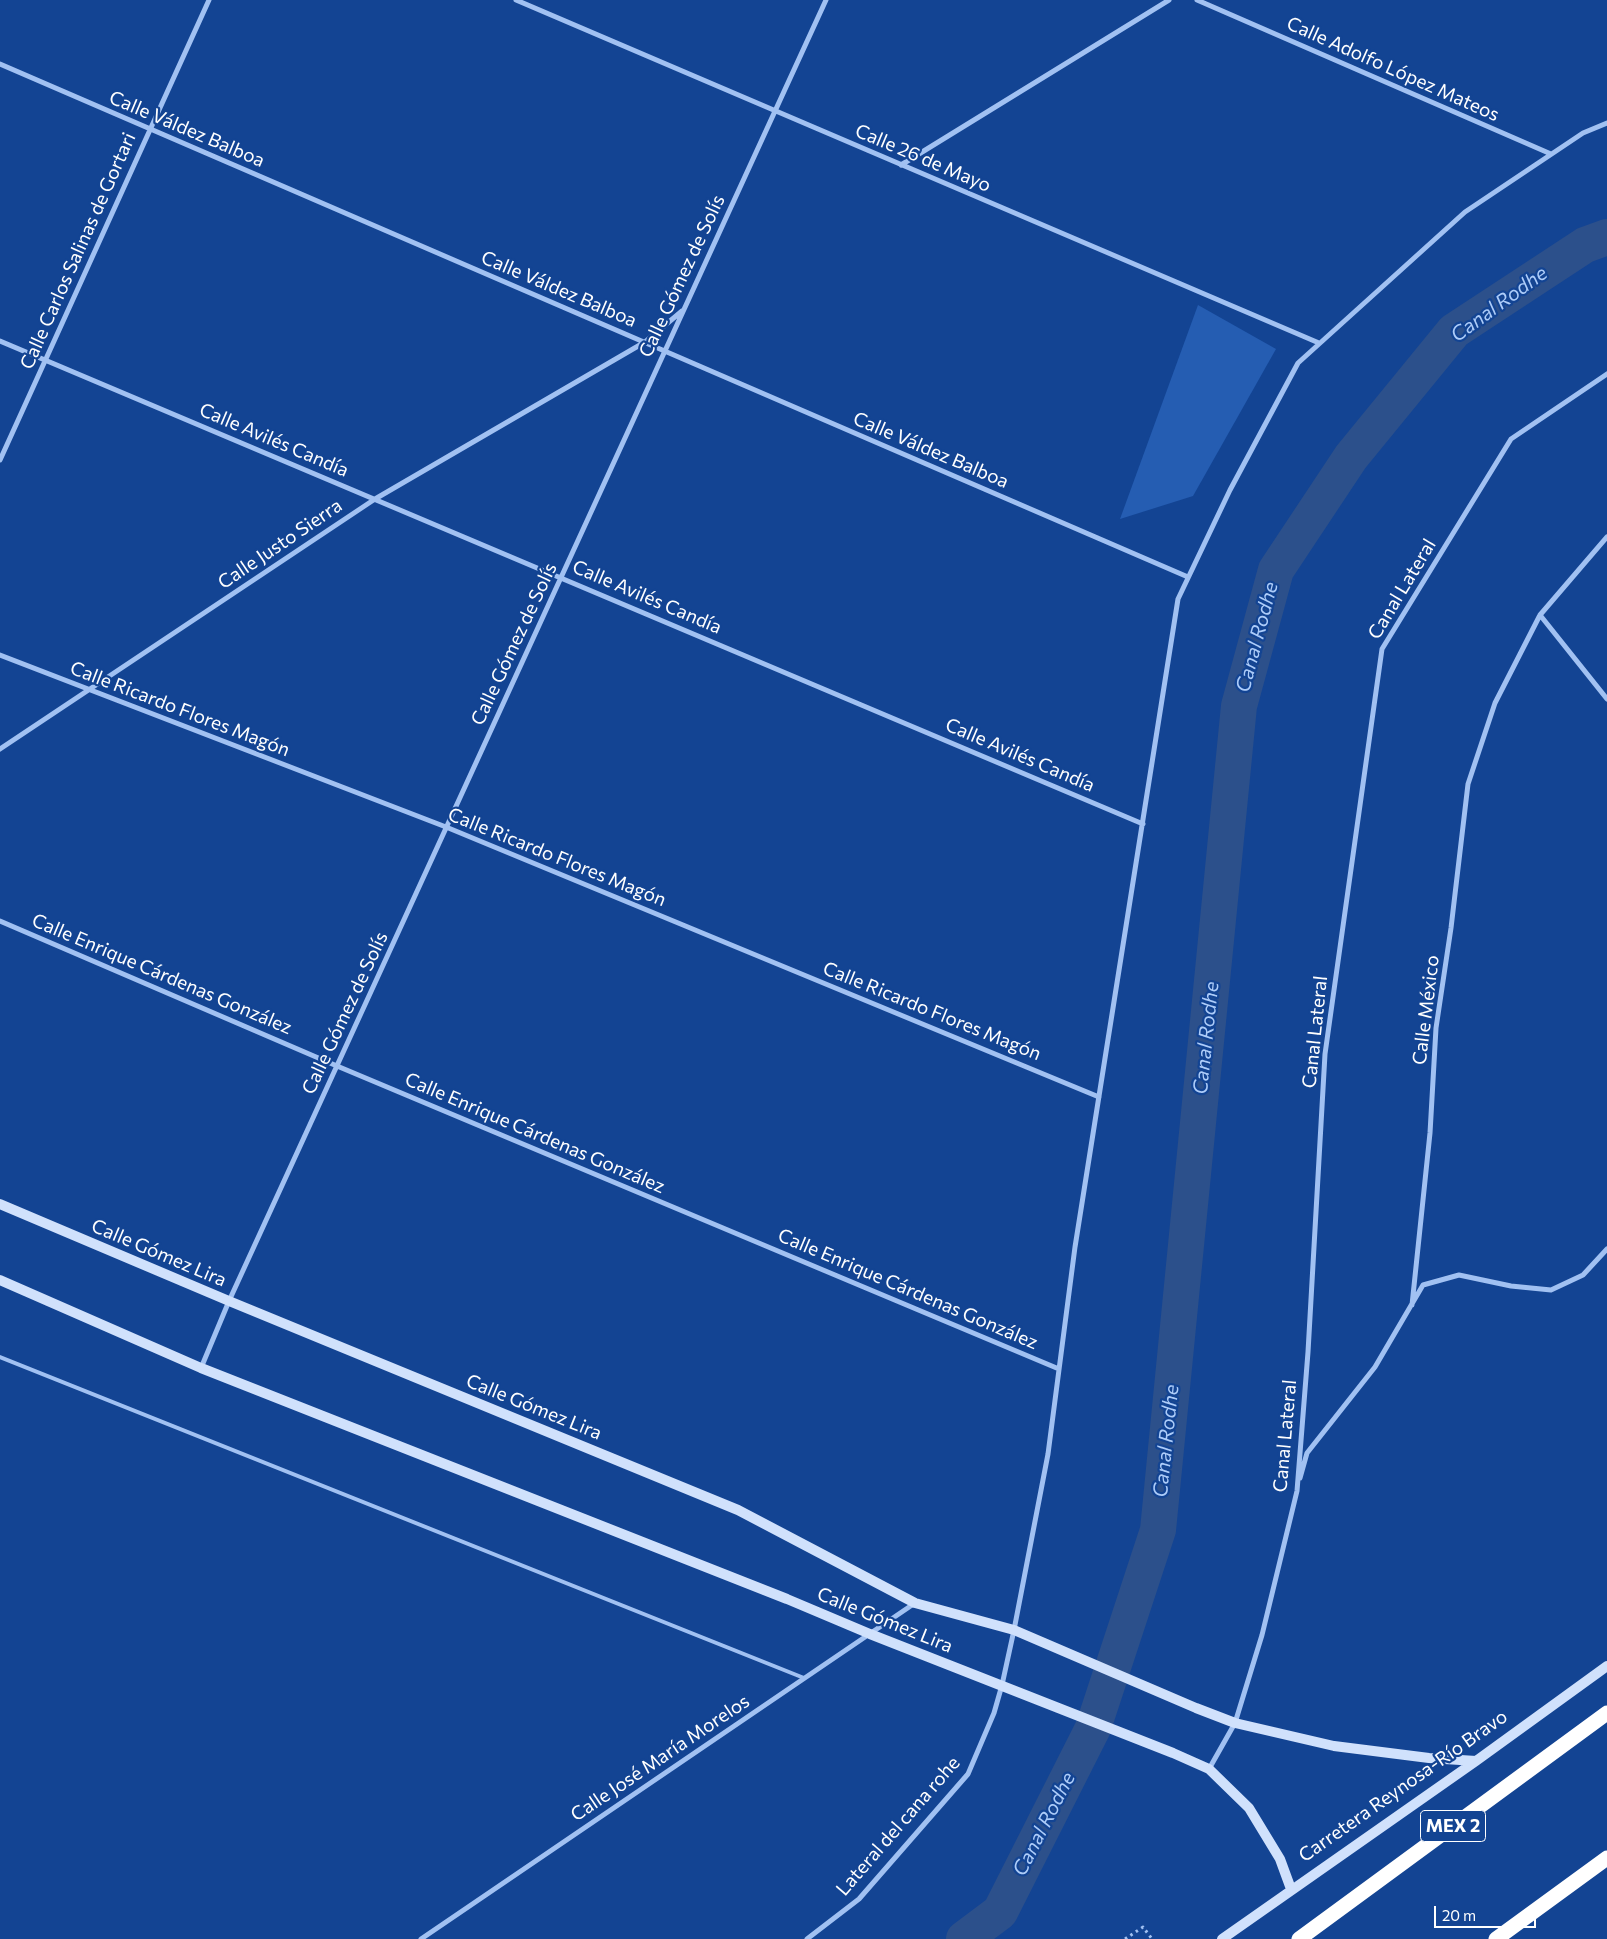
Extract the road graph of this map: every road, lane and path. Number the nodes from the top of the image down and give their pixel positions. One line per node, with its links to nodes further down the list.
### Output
1 (209, 0): 9 (street, Calle Carlos Salinas de Gortari)
2 (516, 0): 7 (street, Calle 26 de Mayo)
3 (826, 0): 7 (street, Calle Gómez de Solís)
4 (1169, 0): 11 (street)
5 (1197, 0): 10 (street, Calle Adolfo López Mateos)
6 (0, 64): 9 (street, Calle Váldez Balboa)
7 (775, 110): 11 (street, Calle 26 de Mayo); 12 (street, Calle Gómez de Solís)
8 (1607, 123): 10 (street, Lateral del cana rohe)
9 (150, 129): 14 (street, Calle Váldez Balboa); 17 (street, Calle Carlos Salinas de Gortari)
10 (1551, 154): 15 (street, Lateral del cana rohe)
11 (901, 165): 15 (street, Calle 26 de Mayo)
12 (684, 309): 14 (street, Calle Justo Sierra); 16 (street, Calle Gómez de Solís)
13 (0, 341): 17 (street, Calle Avilés Candía)
14 (645, 342): 16 (street, Calle Váldez Balboa); 20 (street, Calle Justo Sierra)
15 (1319, 343): 23 (street, Lateral del cana rohe)
16 (665, 351): 22 (street, Calle Gómez de Solís); 23 (street, Calle Váldez Balboa)
17 (45, 360): 19 (street, Calle Carlos Salinas de Gortari); 20 (street, Calle Avilés Candía)
18 (1607, 374): 42 (street, Canal Lateral)
19 (0, 460)
20 (375, 499): 22 (street, Calle Avilés Candía); 26 (street, Calle Justo Sierra)
21 (1607, 538): 24 (street, Calle México)
22 (561, 577): 29 (street, Calle Avilés Candía); 30 (street, Calle Gómez de Solís)
23 (1188, 577): 29 (street, Lateral del cana rohe)
24 (1540, 615): 27 (street); 38 (street, Calle México)
25 (0, 655): 26 (street, Calle Ricardo Flores Magón)
26 (89, 690): 28 (street, Calle Justo Sierra); 30 (street, Calle Ricardo Flores Magón)
27 (1607, 699)
28 (0, 749)
29 (1143, 824): 33 (street, Lateral del cana rohe)
30 (446, 827): 32 (street, Calle Gómez de Solís); 33 (street, Calle Ricardo Flores Magón)
31 (0, 921): 32 (street, Calle Enrique Cárdenas González)
32 (337, 1066): 37 (street, Calle Gómez de Solís); 41 (street, Calle Enrique Cárdenas González)
33 (1100, 1097): 41 (street, Lateral del cana rohe)
34 (0, 1204): 37 (street, Calle Gómez Lira)
35 (1607, 1249): 38 (street)
36 (0, 1280): 40 (street, Calle Gómez Lira)
37 (229, 1301): 40 (street, Calle Gómez de Solís); 43 (street, Calle Gómez Lira)
38 (1412, 1305): 42 (street, Calle México)
39 (0, 1357): 47 (lane)
40 (201, 1368): 45 (street, Calle Gómez Lira)
41 (1059, 1369): 44 (street, Lateral del cana rohe)
42 (1297, 1491): 50 (street, Canal Lateral)
43 (915, 1603): 44 (street, Calle Gómez Lira); 45 (street, Calle José María Morelos)
44 (1014, 1630): 48 (street, Lateral del cana rohe); 50 (street, Calle Gómez Lira)
45 (870, 1634): 47 (street, Calle José María Morelos); 48 (street, Calle Gómez Lira)
46 (1607, 1666): 51 (street, Carretera Reynosa-Río Bravo)
47 (804, 1678): 55 (street, Calle José María Morelos)
48 (1002, 1685): 52 (street, Calle Gómez Lira); 56 (street, Lateral del cana rohe)
49 (1607, 1712): 60 (highway, MEX 2)
50 (1235, 1723): 51 (street, Calle Gómez Lira); 52 (street, Canal Lateral)
51 (1476, 1761): 54 (street, Carretera Reynosa-Río Bravo)
52 (1209, 1769): 54 (street)
53 (1607, 1858): 61 (highway)
54 (1291, 1889): 59 (street, Carretera Reynosa-Río Bravo)
55 (421, 1939)
56 (807, 1939)
57 (1125, 1939): 58 (path)
58 (1152, 1939)
59 (1222, 1939)
60 (1299, 1939)
61 (1496, 1939)

